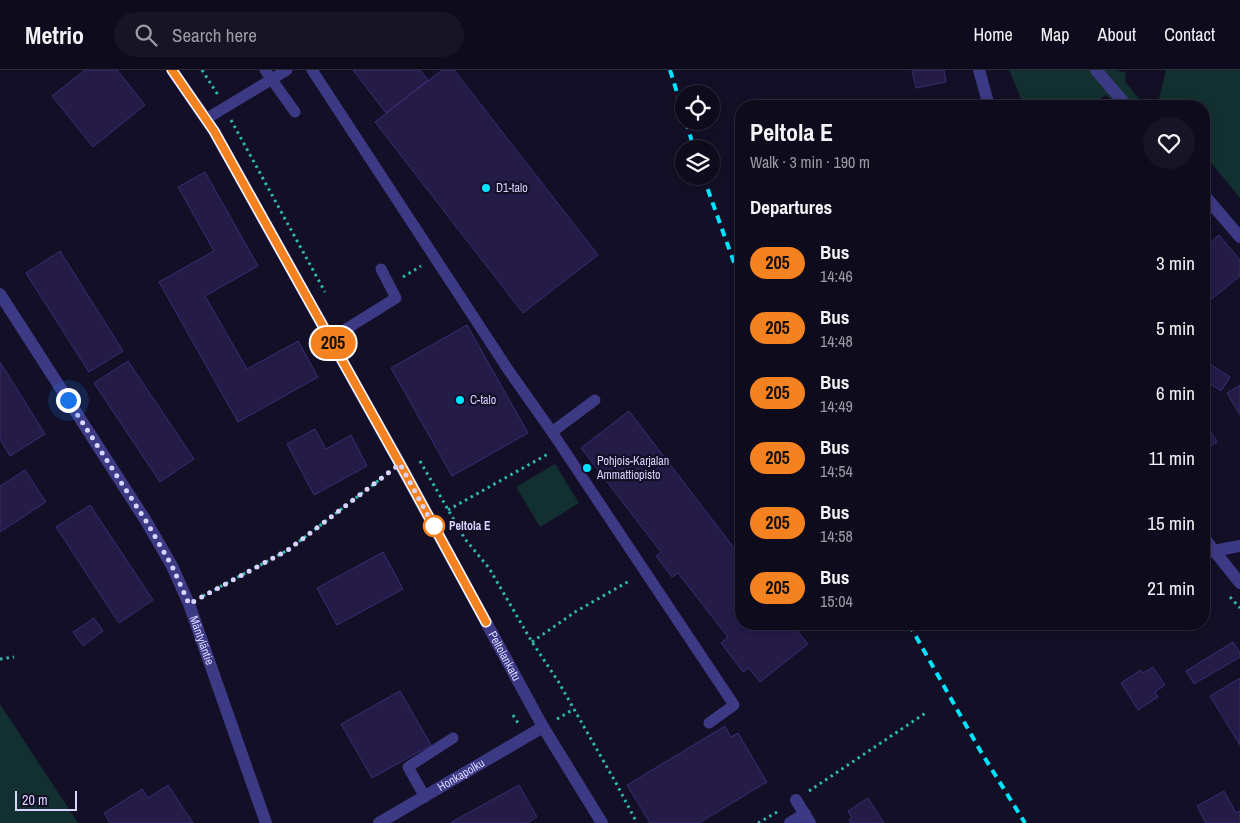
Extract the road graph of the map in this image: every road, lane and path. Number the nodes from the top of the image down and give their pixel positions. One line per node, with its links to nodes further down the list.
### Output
1 (172, 70): 12 (street, Peltolankatu)
2 (202, 70): 10 (path)
3 (287, 70): 7 (lane)
4 (312, 70): 20 (lane)
5 (979, 70): 8 (street)
6 (1096, 70): 9 (street)
7 (268, 75): 10 (lane); 11 (lane)
8 (987, 100)
9 (1123, 100)
10 (225, 108): 12 (lane); 17 (path)
11 (295, 112)
12 (206, 119): 18 (street, Peltolankatu)
13 (1210, 202): 14 (street)
14 (1240, 237)
15 (381, 269): 18 (lane)
16 (0, 294): 29 (street, Mäntyläntie)
17 (328, 297)
18 (330, 339): 22 (street, Peltolankatu)
19 (595, 400): 20 (lane)
20 (552, 432): 21 (lane)
21 (562, 447): 23 (path); 27 (lane)
22 (400, 464): 23 (path); 29 (path); 35 (street, Peltolankatu)
23 (448, 510): 30 (path)
24 (1240, 546): 26 (street)
25 (1210, 547): 26 (street)
26 (1213, 551): 28 (street)
27 (646, 572): 30 (path); 34 (lane)
28 (1240, 583)
29 (189, 604): 40 (street, Mäntyläntie)
30 (532, 642): 43 (path)
31 (14, 657): 32 (path)
32 (0, 659)
33 (927, 712): 38 (path)
34 (710, 723)
35 (543, 727): 37 (street, Honkapolku); 42 (street, Peltolankatu)
36 (453, 738): 37 (lane)
37 (425, 797): 41 (street, Honkapolku)
38 (796, 800): 39 (street)
39 (808, 818): 44 (street)
40 (266, 823)
41 (379, 823)
42 (602, 823)
43 (637, 823)
44 (790, 823)

